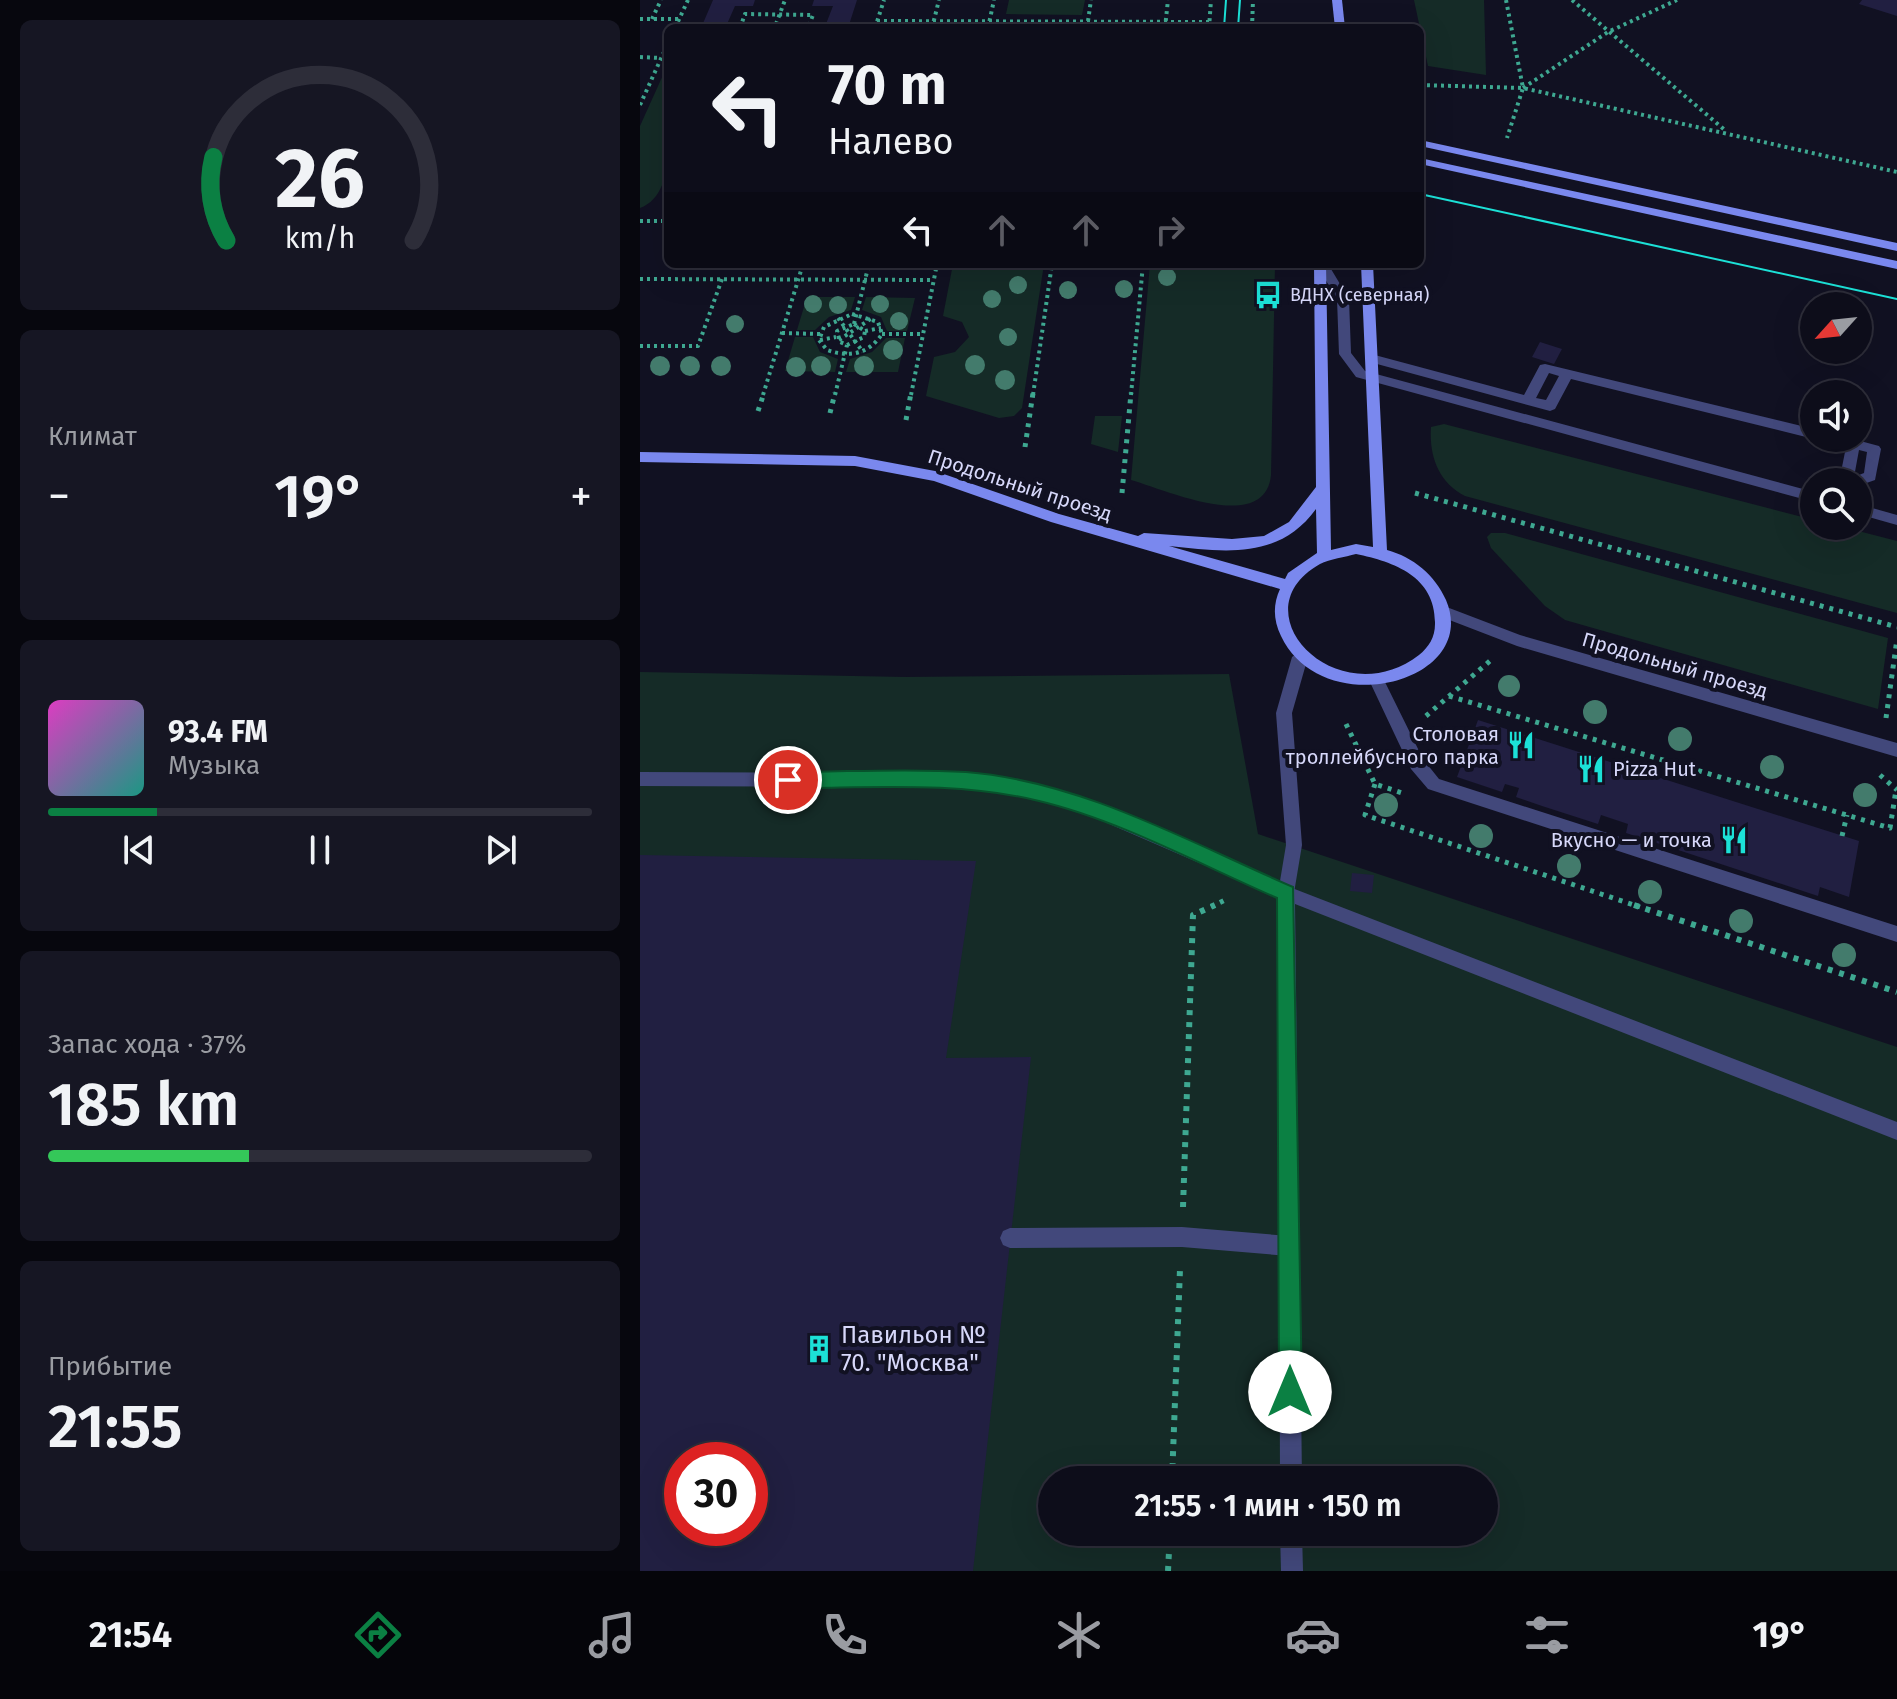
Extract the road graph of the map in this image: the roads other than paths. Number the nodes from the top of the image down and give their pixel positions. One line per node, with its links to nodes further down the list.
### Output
1 (1337, 0): 2 (main road)
2 (1340, 24)
3 (1424, 144): 5 (main road)
4 (1424, 162): 6 (main road)
5 (1897, 247)
6 (1897, 265)
7 (1321, 268): 18 (main road)
8 (1323, 268): 12 (street)
9 (1367, 268): 10 (main road)
10 (1371, 358): 12 (main road); 13 (street)
11 (1567, 373): 13 (street); 13 (street); 14 (street)
12 (1372, 378): 19 (street); 23 (main road)
13 (1528, 400)
14 (1800, 431)
15 (1872, 449): 17 (street)
16 (640, 457): 22 (main road, Продольный проезд)
17 (1871, 468)
18 (1323, 488): 22 (main road); 24 (main road)
19 (1800, 493)
20 (1872, 513): 21 (street)
21 (1897, 520)
22 (1114, 536): 25 (main road, Продольный проезд)
23 (1380, 551): 24 (main road); 26 (main road)
24 (1324, 555): 25 (main road)
25 (1286, 585): 27 (main road)
26 (1444, 612): 28 (main road); 29 (street, Продольный проезд)
27 (1300, 657): 28 (main road); 31 (street)
28 (1377, 680): 32 (street)
29 (1897, 750)
30 (640, 779): 31 (street)
31 (1286, 893): 33 (street); 35 (street)
32 (1897, 934)
33 (1897, 1131)
34 (1010, 1238): 35 (street)
35 (1289, 1246): 36 (street)
36 (1291, 1466)
37 (1291, 1546): 38 (street)
38 (1292, 1571)

